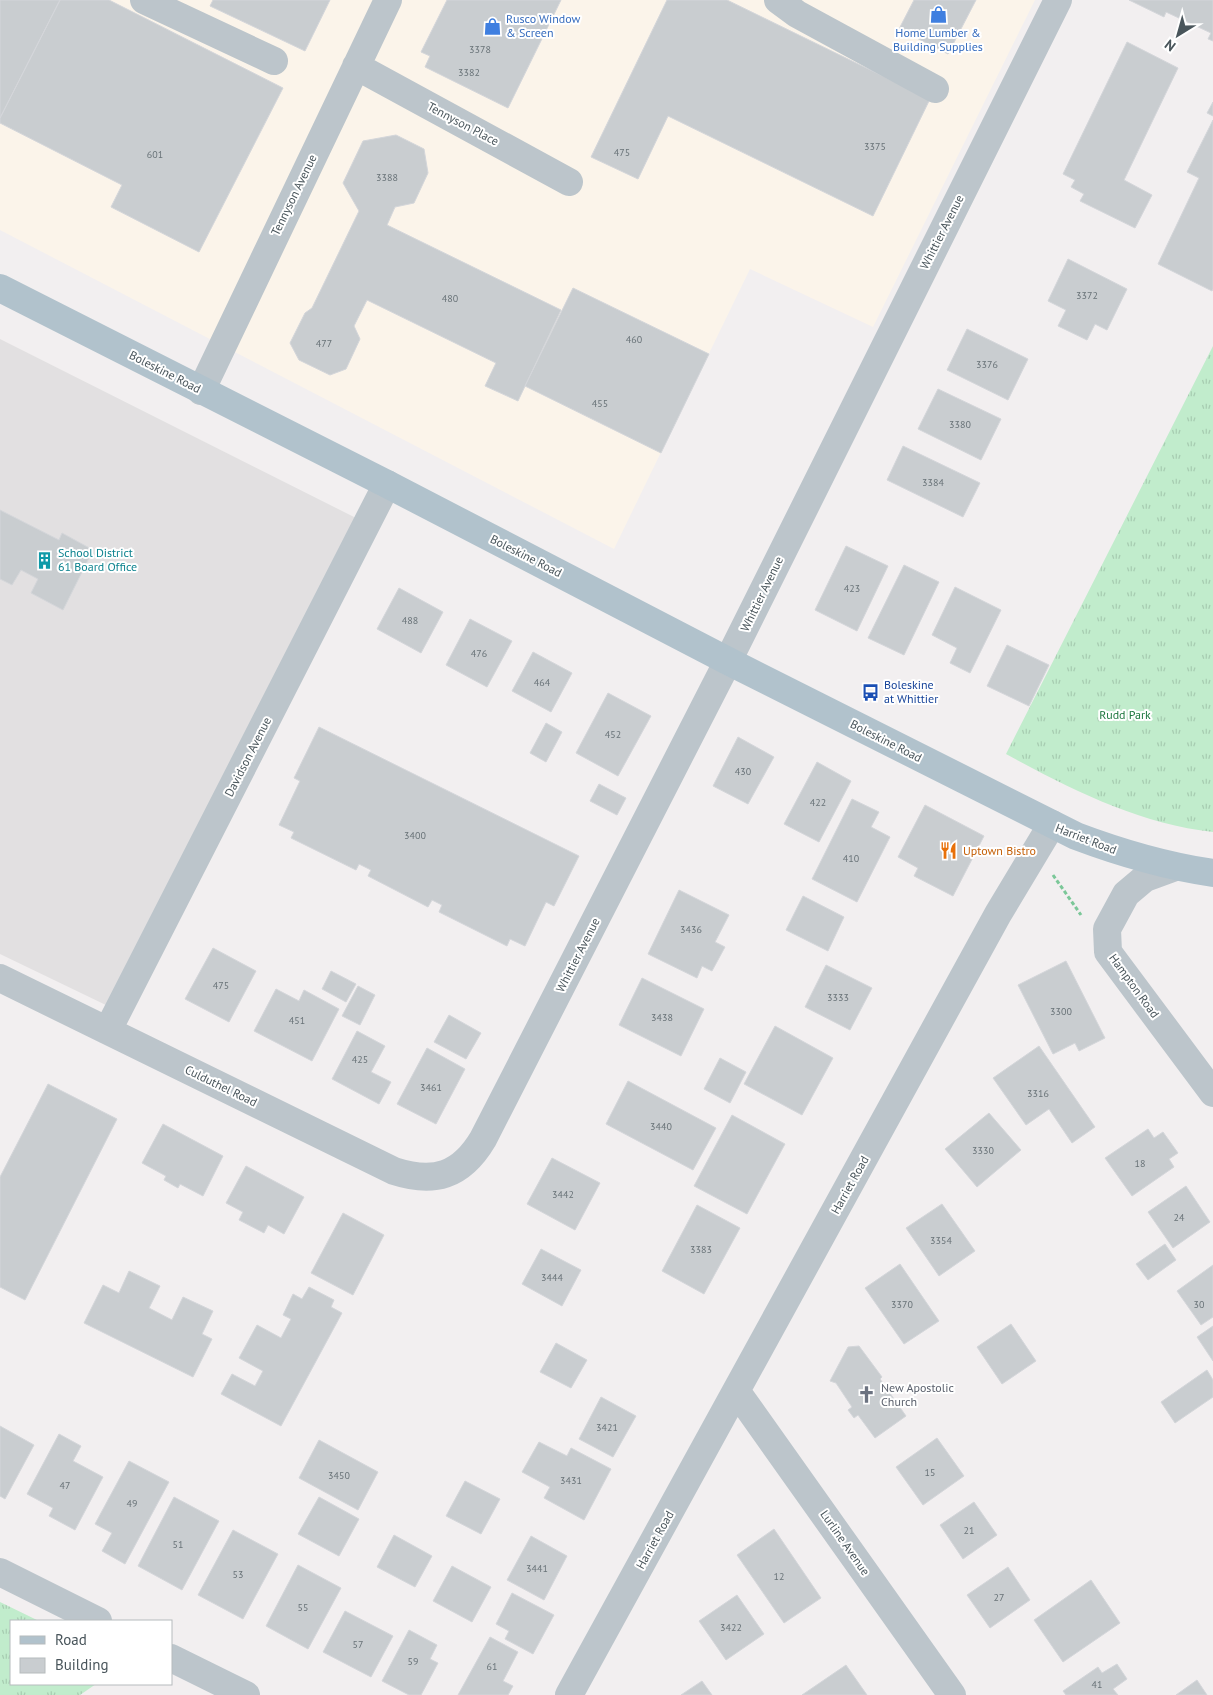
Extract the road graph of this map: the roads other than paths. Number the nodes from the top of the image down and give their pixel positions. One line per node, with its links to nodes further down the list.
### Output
1 (144, 0): 5 (street)
2 (388, 0): 6 (street, Tennyson Avenue)
3 (778, 0): 7 (street)
4 (1058, 0): 12 (street, Whittier Avenue)
5 (274, 62)
6 (356, 66): 8 (street, Tennyson Place); 10 (street, Tennyson Avenue)
7 (934, 89)
8 (569, 182)
9 (0, 288): 10 (main road, Boleskine Road)
10 (201, 390): 11 (main road, Boleskine Road)
11 (387, 484): 12 (main road, Boleskine Road); 17 (street, Davidson Avenue)
12 (728, 661): 13 (main road, Boleskine Road); 19 (street, Whittier Avenue)
13 (1052, 824): 14 (main road, Harriet Road); 20 (street, Harriet Road)
14 (1175, 866): 15 (main road, Harriet Road); 18 (street, Hampton Road)
15 (1213, 873)
16 (0, 978): 17 (street, Culduthel Road)
17 (108, 1030): 19 (street, Culduthel Road)
18 (1213, 1093)
19 (447, 1175)
20 (737, 1392): 25 (street, Harriet Road); 26 (street, Lurline Avenue)
21 (0, 1572): 22 (street)
22 (96, 1620)
23 (172, 1658): 24 (street)
24 (246, 1695)
25 (569, 1695)
26 (952, 1695)

